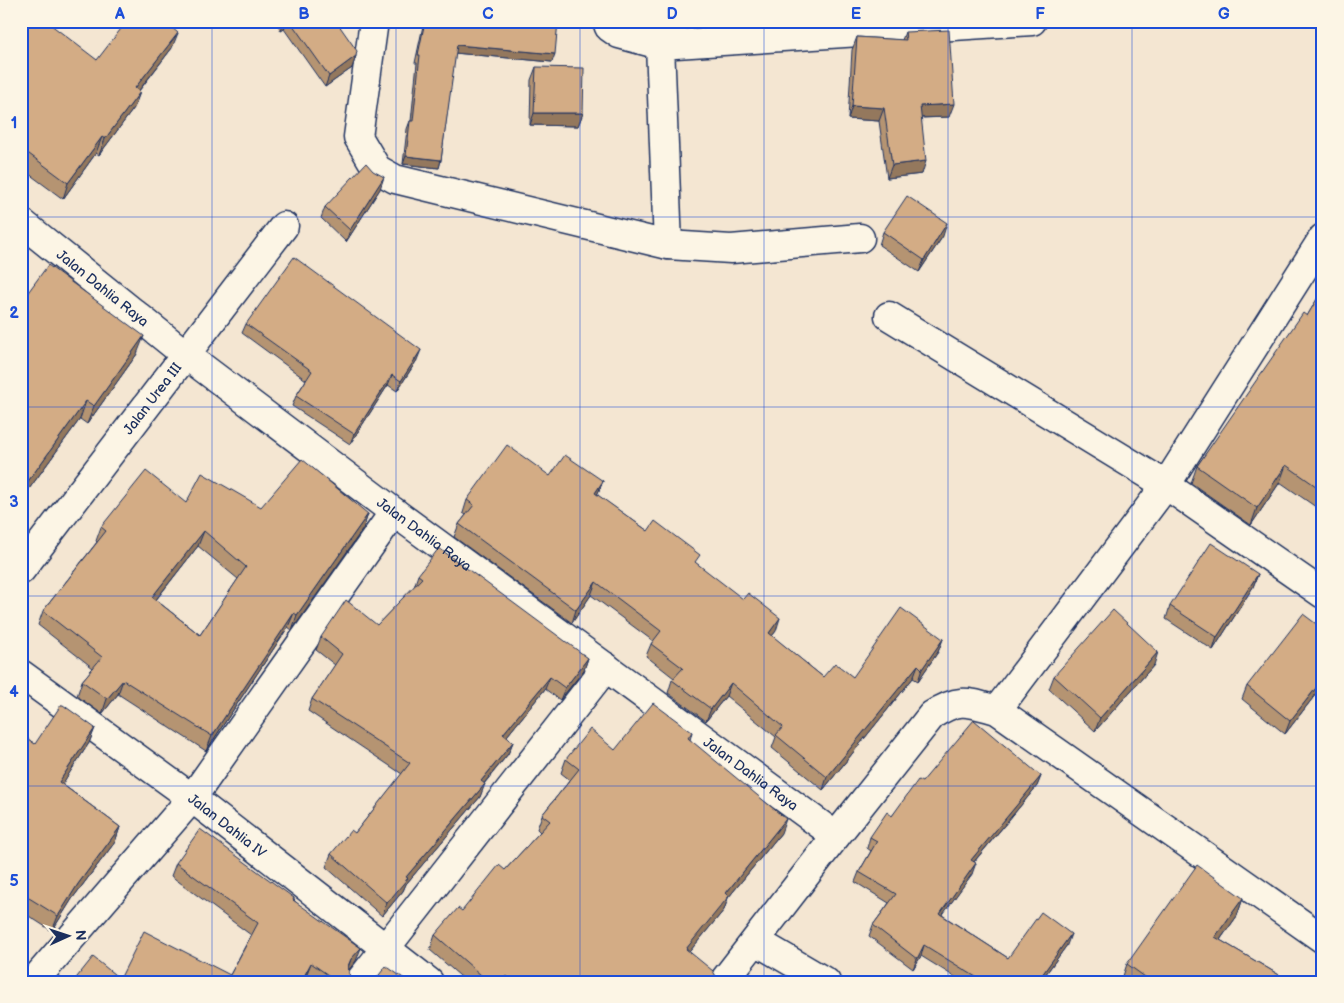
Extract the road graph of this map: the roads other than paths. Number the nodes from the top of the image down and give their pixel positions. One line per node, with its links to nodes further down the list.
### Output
1 (374, 21): 9 (street)
2 (608, 21): 4 (street)
3 (1032, 21): 4 (street)
4 (660, 33): 9 (street)
5 (21, 222): 11 (street, Jalan Dahlia Raya)
6 (284, 226): 11 (street, Jalan Urea III)
7 (860, 238): 9 (street)
8 (1323, 238): 12 (street)
9 (668, 244)
10 (888, 316): 12 (street)
11 (186, 355): 13 (street, Jalan Dahlia Raya); 14 (street, Jalan Urea III)
12 (1166, 485): 15 (street); 18 (street)
13 (394, 512): 16 (street, Jalan Dahlia Raya); 19 (street)
14 (21, 570)
15 (1323, 594)
16 (606, 666): 20 (street, Jalan Dahlia Raya); 23 (street)
17 (21, 674): 19 (street, Jalan Dahlia IV)
18 (998, 710): 20 (street); 21 (street)
19 (192, 798): 23 (street, Jalan Dahlia IV); 24 (street)
20 (836, 836): 22 (street)
21 (1323, 939)
22 (756, 940): 27 (street); 28 (street)
23 (384, 948): 25 (street); 26 (street, Jalan Dahlia IV)
24 (33, 982)
25 (359, 982)
26 (429, 982)
27 (723, 982)
28 (826, 982)

